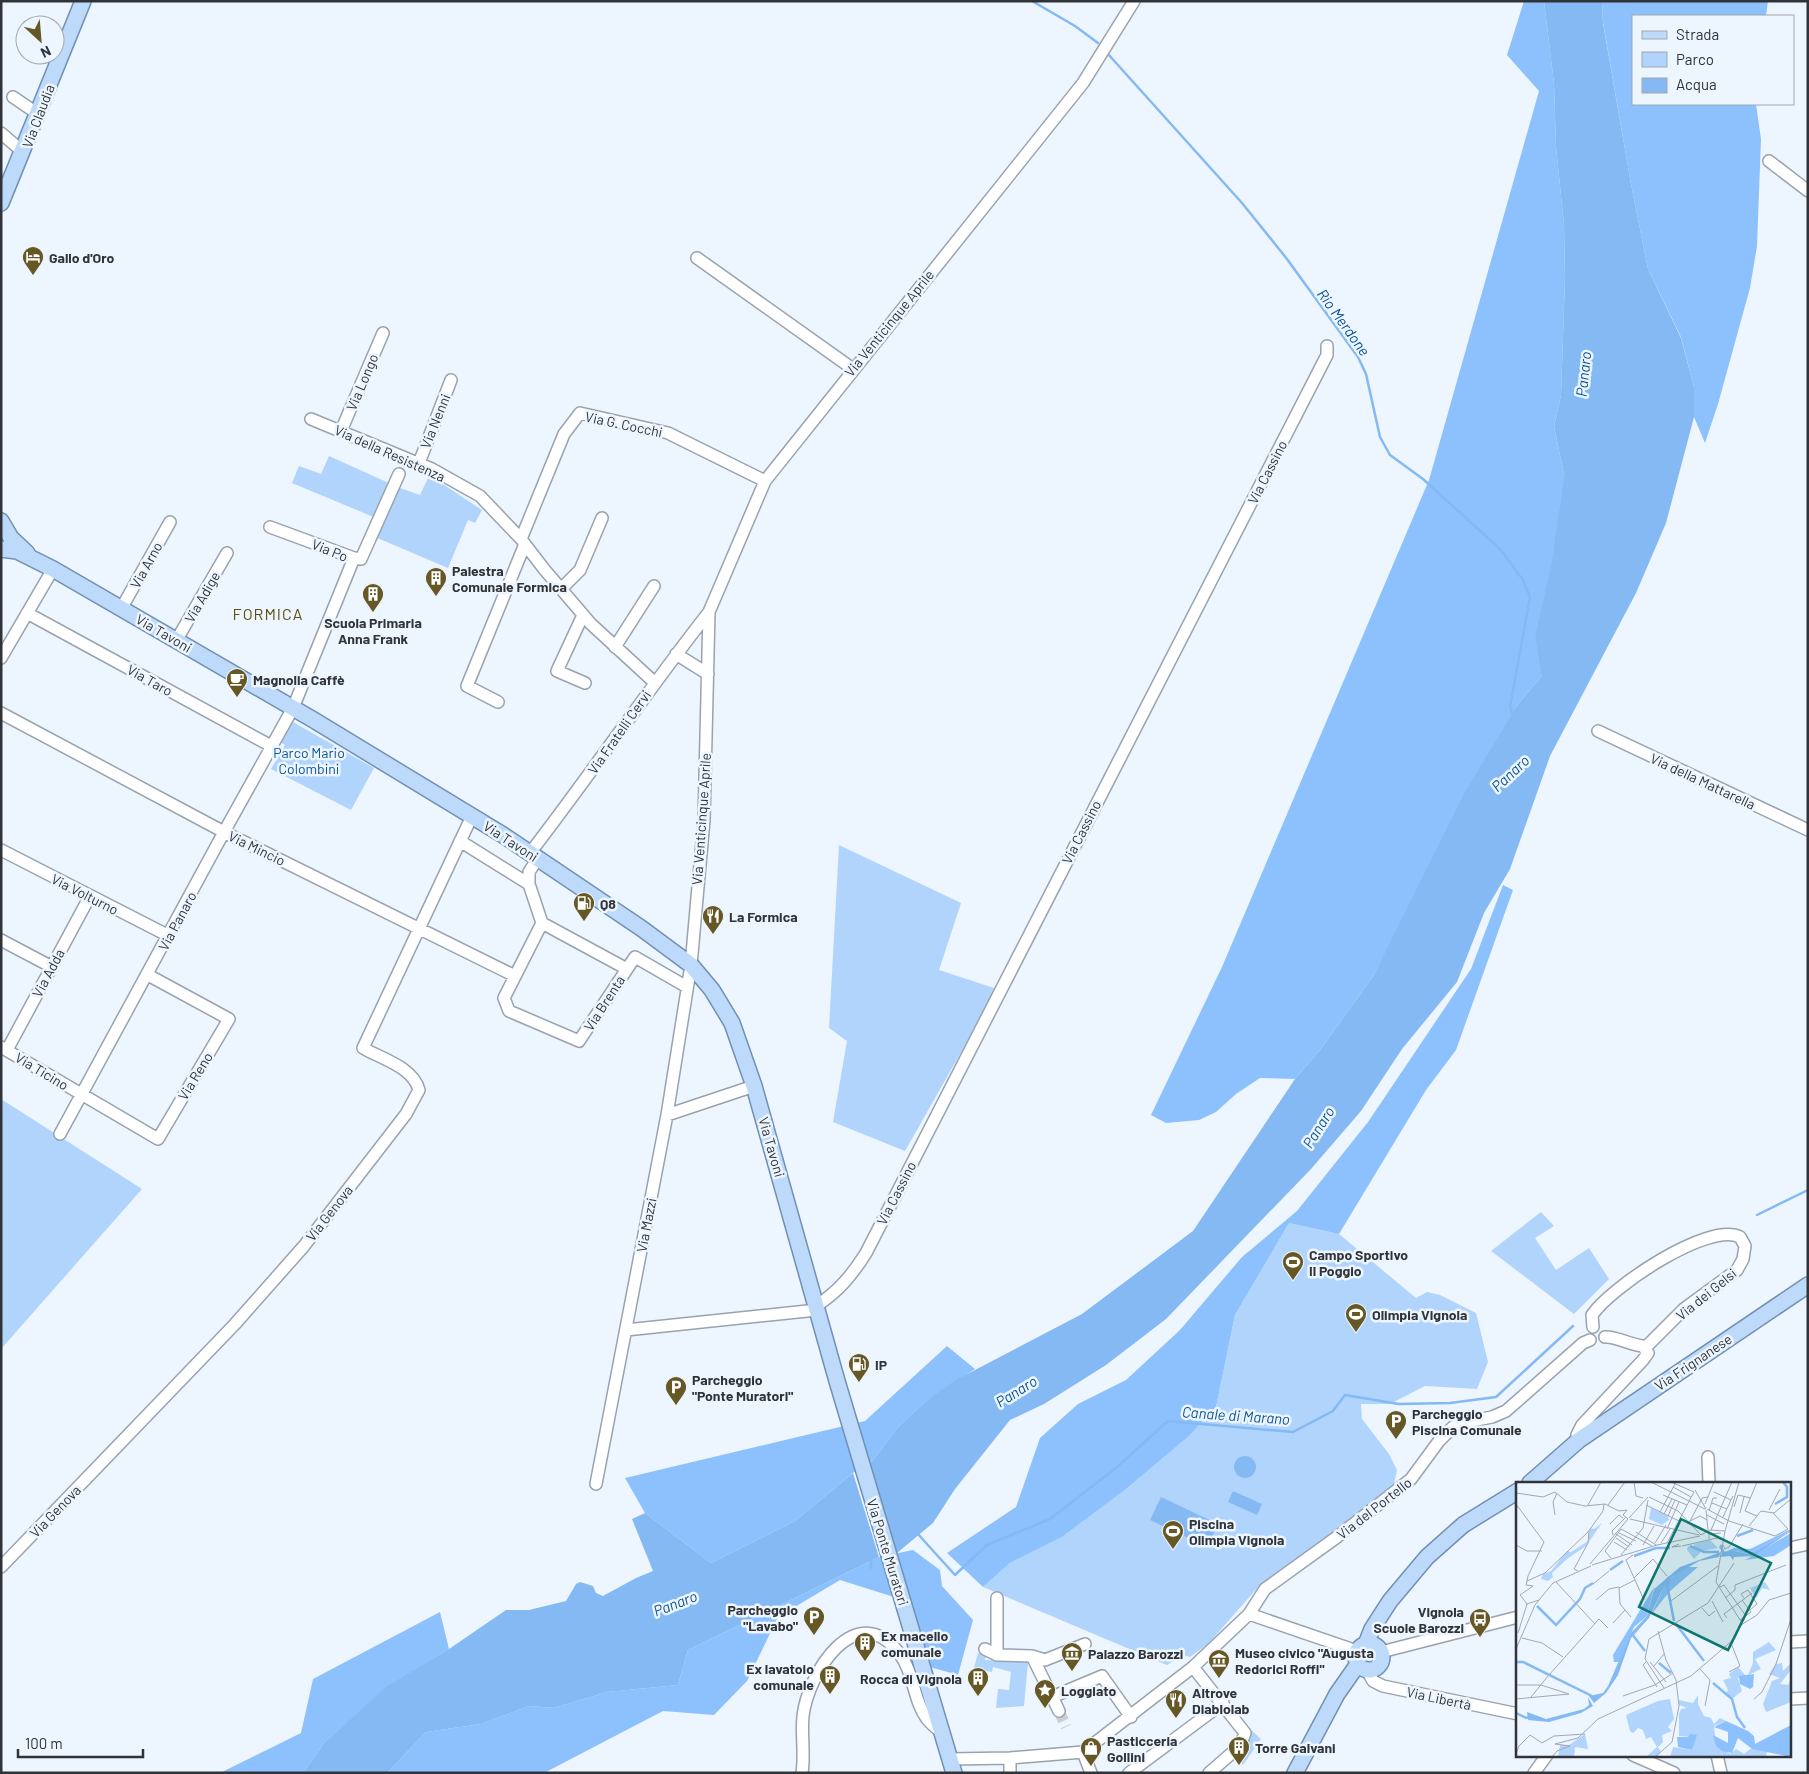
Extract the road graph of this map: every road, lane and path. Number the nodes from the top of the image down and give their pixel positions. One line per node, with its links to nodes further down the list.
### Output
1 (83, 1): 4 (main road, Via Claudia)
2 (1134, 1): 14 (street, Via Venticinque Aprile)
3 (13, 97): 4 (street)
4 (38, 114): 6 (main road, Via Claudia)
5 (1, 132): 6 (street)
6 (24, 152): 8 (main road, Via Claudia)
7 (1769, 161): 9 (street)
8 (6, 177): 10 (main road, Via Claudia)
9 (1808, 191)
10 (1, 203)
11 (697, 258): 14 (street)
12 (383, 332): 17 (street, Via Longo)
13 (1327, 346): 73 (street, Via Cassino)
14 (853, 369): 20 (street, Via Venticinque Aprile)
15 (452, 380): 18 (street, Via Nenni)
16 (311, 419): 17 (street, Via della Resistenza)
17 (341, 431): 18 (street, Via della Resistenza)
18 (419, 463): 25 (street, Via della Resistenza)
19 (399, 474): 28 (street)
20 (765, 481): 25 (street, Via G. Cocchi); 34 (street, Via Venticinque Aprile)
21 (602, 518): 32 (street)
22 (1, 521): 29 (main road)
23 (170, 522): 33 (street, Via Arno)
24 (270, 527): 28 (street, Via Po)
25 (523, 541): 32 (street, Via della Resistenza); 44 (street, Via G. Cocchi)
26 (1, 549): 29 (main road, Via Tavoni)
27 (228, 553): 37 (street, Via Adige)
28 (354, 558): 45 (street, Via Po)
29 (36, 560): 30 (main road, Via Tavoni)
30 (53, 569): 33 (main road, Via Tavoni); 35 (street)
31 (654, 586): 38 (street)
32 (561, 589): 36 (street, Via della Resistenza)
33 (122, 609): 37 (main road, Via Tavoni)
34 (709, 612): 39 (street, Via Fratelli Cervi); 41 (street, Via Venticinque Aprile)
35 (27, 613): 40 (street); 48 (street, Via Taro)
36 (583, 615): 38 (street, Via della Resistenza); 43 (street)
37 (176, 641): 45 (main road, Via Tavoni)
38 (615, 647): 42 (street, Via della Resistenza)
39 (676, 654): 41 (street); 42 (street, Via Fratelli Cervi)
40 (1, 658)
41 (708, 674): 61 (street, Via Venticinque Aprile)
42 (654, 682): 54 (street, Via Fratelli Cervi)
43 (585, 683)
44 (498, 702)
45 (294, 708): 48 (street, Via Panaro); 49 (main road, Via Tavoni)
46 (1, 713): 51 (street, Via Mincio)
47 (1598, 731): 50 (street, Via della Mattarella)
48 (273, 747): 51 (street, Via Panaro)
49 (472, 816): 52 (street, Via Genova); 54 (main road, Via Tavoni)
50 (1808, 830)
51 (224, 832): 58 (street, Via Mincio); 59 (street, Via Panaro)
52 (460, 841): 55 (street); 58 (street, Via Genova)
53 (1, 850): 56 (street, Via Volturno)
54 (534, 856): 55 (street, Via Fratelli Cervi); 61 (main road, Via Tavoni)
55 (529, 884): 57 (street)
56 (90, 896): 59 (street, Via Volturno); 62 (street, Via Adda)
57 (542, 923): 63 (street); 65 (street)
58 (421, 927): 65 (street, Via Mincio); 88 (street, Via Genova)
59 (169, 936): 64 (street, Via Panaro)
60 (1, 940): 62 (street)
61 (691, 965): 66 (street, Via Mazzi); 68 (main road, Via Tavoni)
62 (52, 966): 67 (street, Via Adda)
63 (627, 969): 65 (street, Via Brenta); 66 (street)
64 (148, 975): 69 (street, Via Panaro); 69 (street, Via Reno)
65 (516, 976)
66 (687, 987): 70 (street, Via Mazzi)
67 (4, 1048): 69 (street, Via Ticino)
68 (754, 1086): 70 (street); 73 (main road, Via Tavoni)
69 (83, 1095): 71 (street, Via Panaro)
70 (667, 1115): 75 (street, Via Mazzi)
71 (60, 1134)
72 (1808, 1285): 80 (main road, Via Frignanese)
73 (816, 1308): 75 (street); 79 (main road, Via Tavoni)
74 (1594, 1327): 76 (street); 77 (street); 78 (street, Via dei Gelsi)
75 (626, 1330): 84 (street, Via Mazzi)
76 (1604, 1337): 77 (street); 78 (street)
77 (1590, 1340): 90 (street, Via del Portello)
78 (1645, 1348): 80 (street)
79 (848, 1417): 108 (main road, Via Ponte Muratori)
80 (1580, 1440): 82 (main road, Via Frignanese)
81 (1708, 1457): 83 (street)
82 (1531, 1482)
83 (1710, 1482)
84 (596, 1484)
85 (1516, 1492): 99 (main road)
86 (1808, 1544): 87 (street)
87 (1792, 1548)
88 (1, 1566)
89 (997, 1598): 97 (street)
90 (1249, 1614): 99 (street); 100 (street, Via del Portello)
91 (1516, 1618): 96 (street)
92 (1808, 1641): 93 (street)
93 (1792, 1642)
94 (1085, 1644): 98 (street)
95 (984, 1649): 97 (street)
96 (1381, 1652): 99 (main road); 99 (main road)
97 (997, 1655): 98 (street)
98 (1032, 1656): 101 (street)
99 (1362, 1658): 106 (street, Via Libertà); 121 (main road)
100 (1193, 1667): 104 (street); 107 (street, Via del Portello)
101 (1052, 1698): 105 (street); 107 (street)
102 (1808, 1698): 103 (street)
103 (1792, 1699)
104 (1223, 1703): 119 (street); 120 (street)
105 (1059, 1712)
106 (1516, 1714)
107 (1131, 1717): 109 (street, Via del Portello)
108 (942, 1734): 114 (main road, Via Ponte Muratori); 116 (street)
109 (1083, 1752): 113 (street); 118 (street)
110 (1546, 1756): 122 (street)
111 (1634, 1756): 115 (street)
112 (1717, 1756): 124 (street)
113 (1010, 1758): 114 (street); 117 (street)
114 (952, 1766)
115 (1652, 1768): 123 (street)
116 (802, 1773)
117 (1010, 1773)
118 (1091, 1773)
119 (1130, 1773)
120 (1209, 1773)
121 (1295, 1773)
122 (1534, 1773)
123 (1674, 1773)
124 (1721, 1773)

